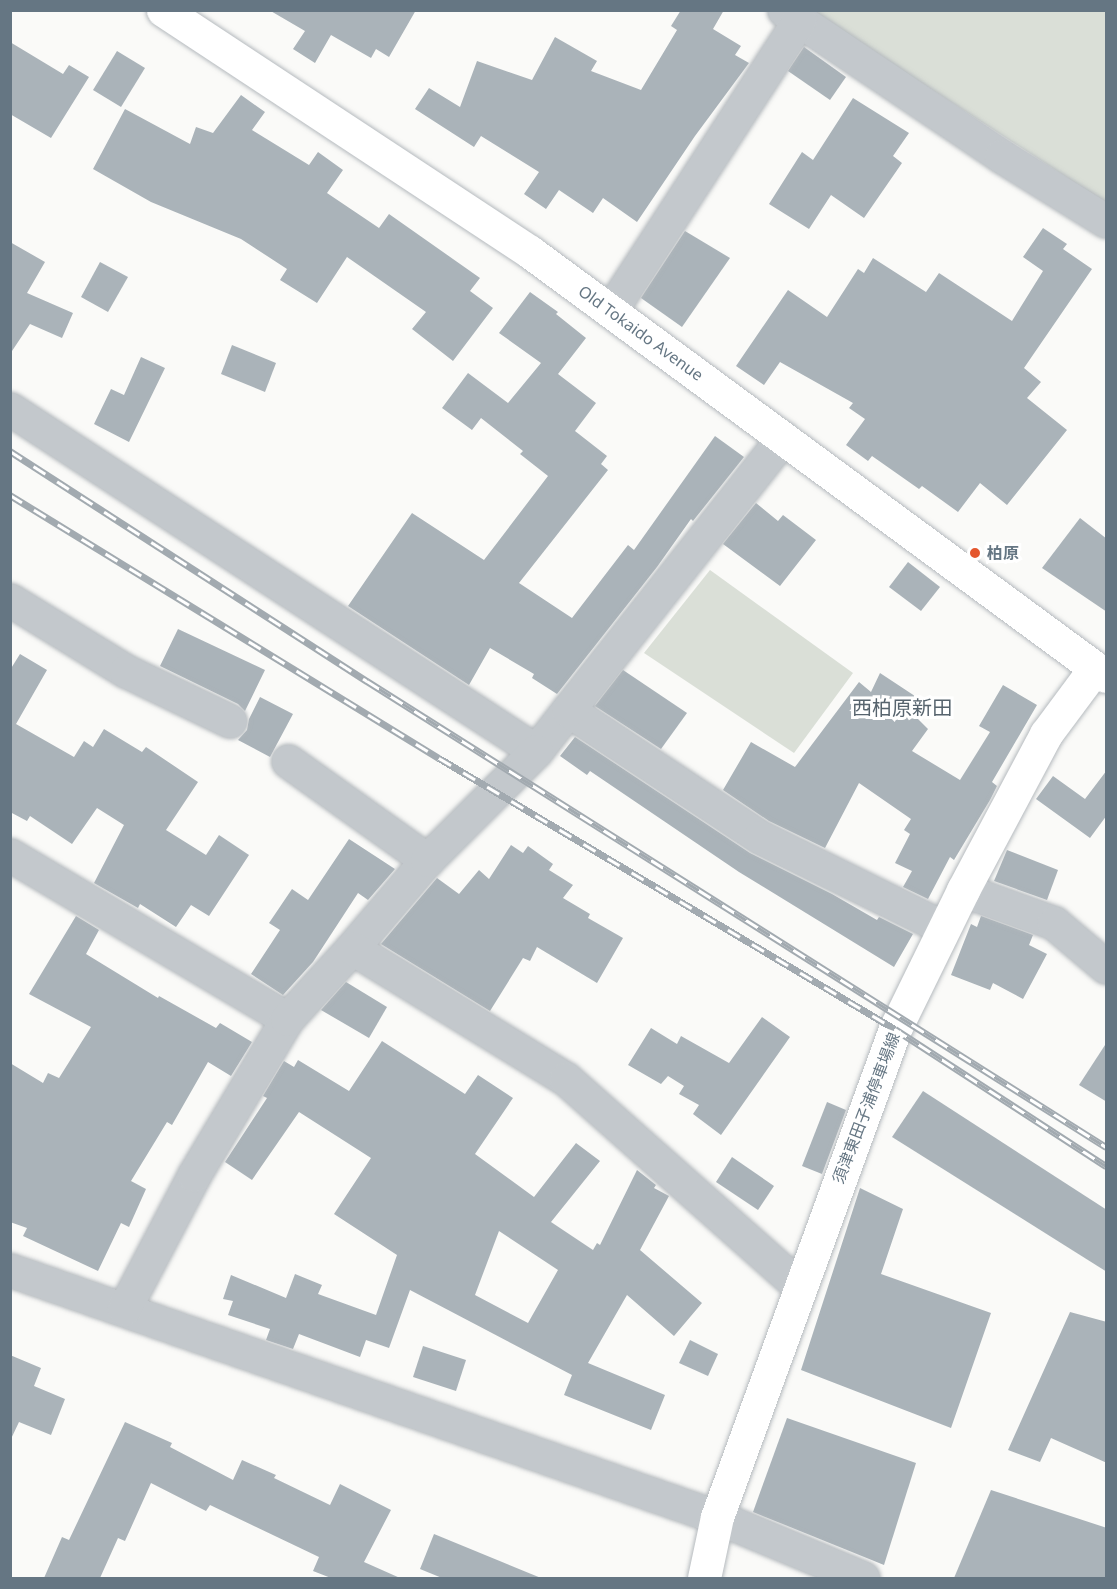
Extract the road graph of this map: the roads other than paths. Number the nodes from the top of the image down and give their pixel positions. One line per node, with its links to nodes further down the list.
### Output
1 (163, 10): 4 (main road, Old Tokaido Avenue)
2 (791, 15): 3 (street); 4 (street)
3 (1107, 221)
4 (611, 310): 6 (main road, Old Tokaido Avenue)
5 (10, 409): 11 (street)
6 (783, 438): 8 (main road, Old Tokaido Avenue); 9 (street)
7 (10, 600): 10 (street)
8 (1101, 672): 15 (main road, 須津東田子浦停車場線)
9 (568, 710): 11 (street); 16 (street)
10 (230, 722)
11 (536, 751): 14 (street)
12 (288, 761): 14 (street)
13 (10, 855): 19 (street)
14 (427, 860): 17 (street)
15 (963, 890): 16 (main road, 須津東田子浦停車場線); 18 (street)
16 (944, 928): 21 (main road, 須津東田子浦停車場線)
17 (352, 948): 19 (street); 21 (street)
18 (1107, 967)
19 (287, 1019): 22 (street)
20 (10, 1270): 22 (street)
21 (799, 1286): 23 (main road, 須津東田子浦停車場線)
22 (124, 1309): 23 (street)
23 (717, 1517): 24 (main road, 須津東田子浦停車場線); 25 (street)
24 (704, 1578)
25 (863, 1578)

